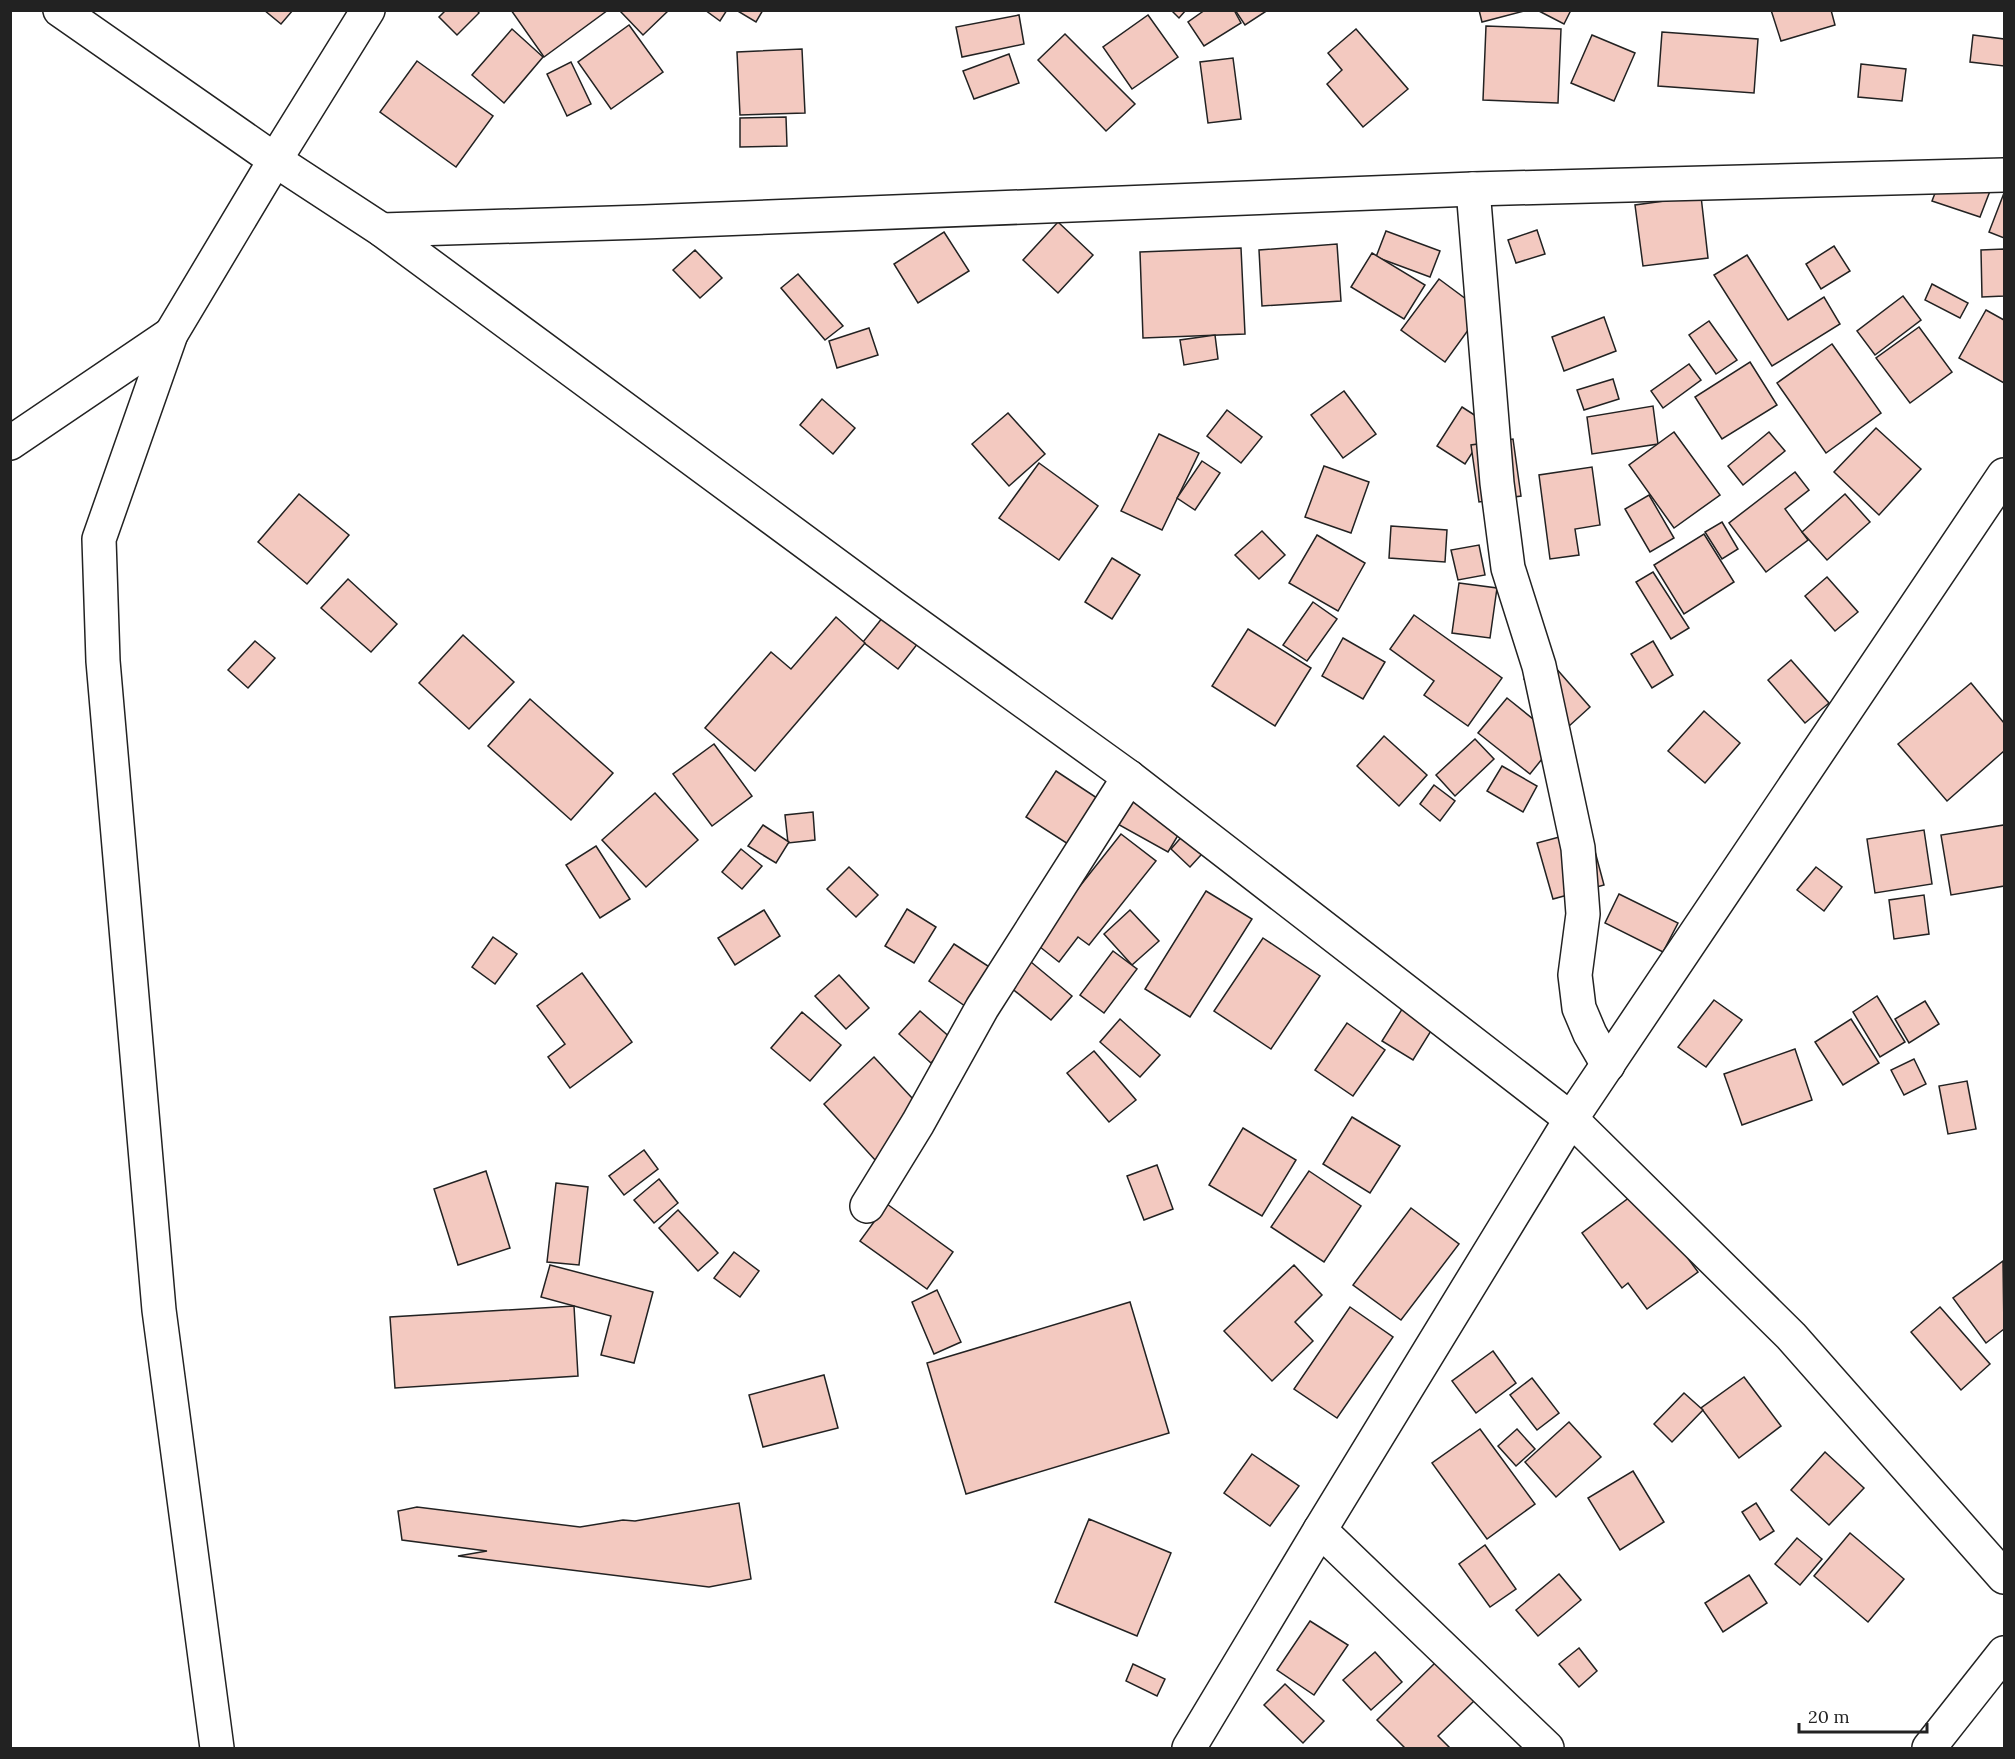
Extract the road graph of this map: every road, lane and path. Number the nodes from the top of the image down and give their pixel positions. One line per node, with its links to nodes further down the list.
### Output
1 (60, 10): 3 (street)
2 (368, 10): 3 (street)
3 (275, 160): 6 (street); 7 (street)
4 (2004, 175): 5 (street)
5 (1473, 189): 6 (street); 11 (street)
6 (382, 230): 10 (street)
7 (171, 334): 8 (street); 17 (street)
8 (10, 443)
9 (2004, 475): 11 (street)
10 (1130, 777): 12 (street); 13 (street)
11 (1608, 1065): 12 (street)
12 (1571, 1119): 14 (street); 15 (street)
13 (867, 1206)
14 (1320, 1530): 18 (street); 19 (street)
15 (2004, 1577)
16 (2004, 1653): 20 (street)
17 (218, 1749)
18 (1189, 1749)
19 (1547, 1749)
20 (1929, 1749)

